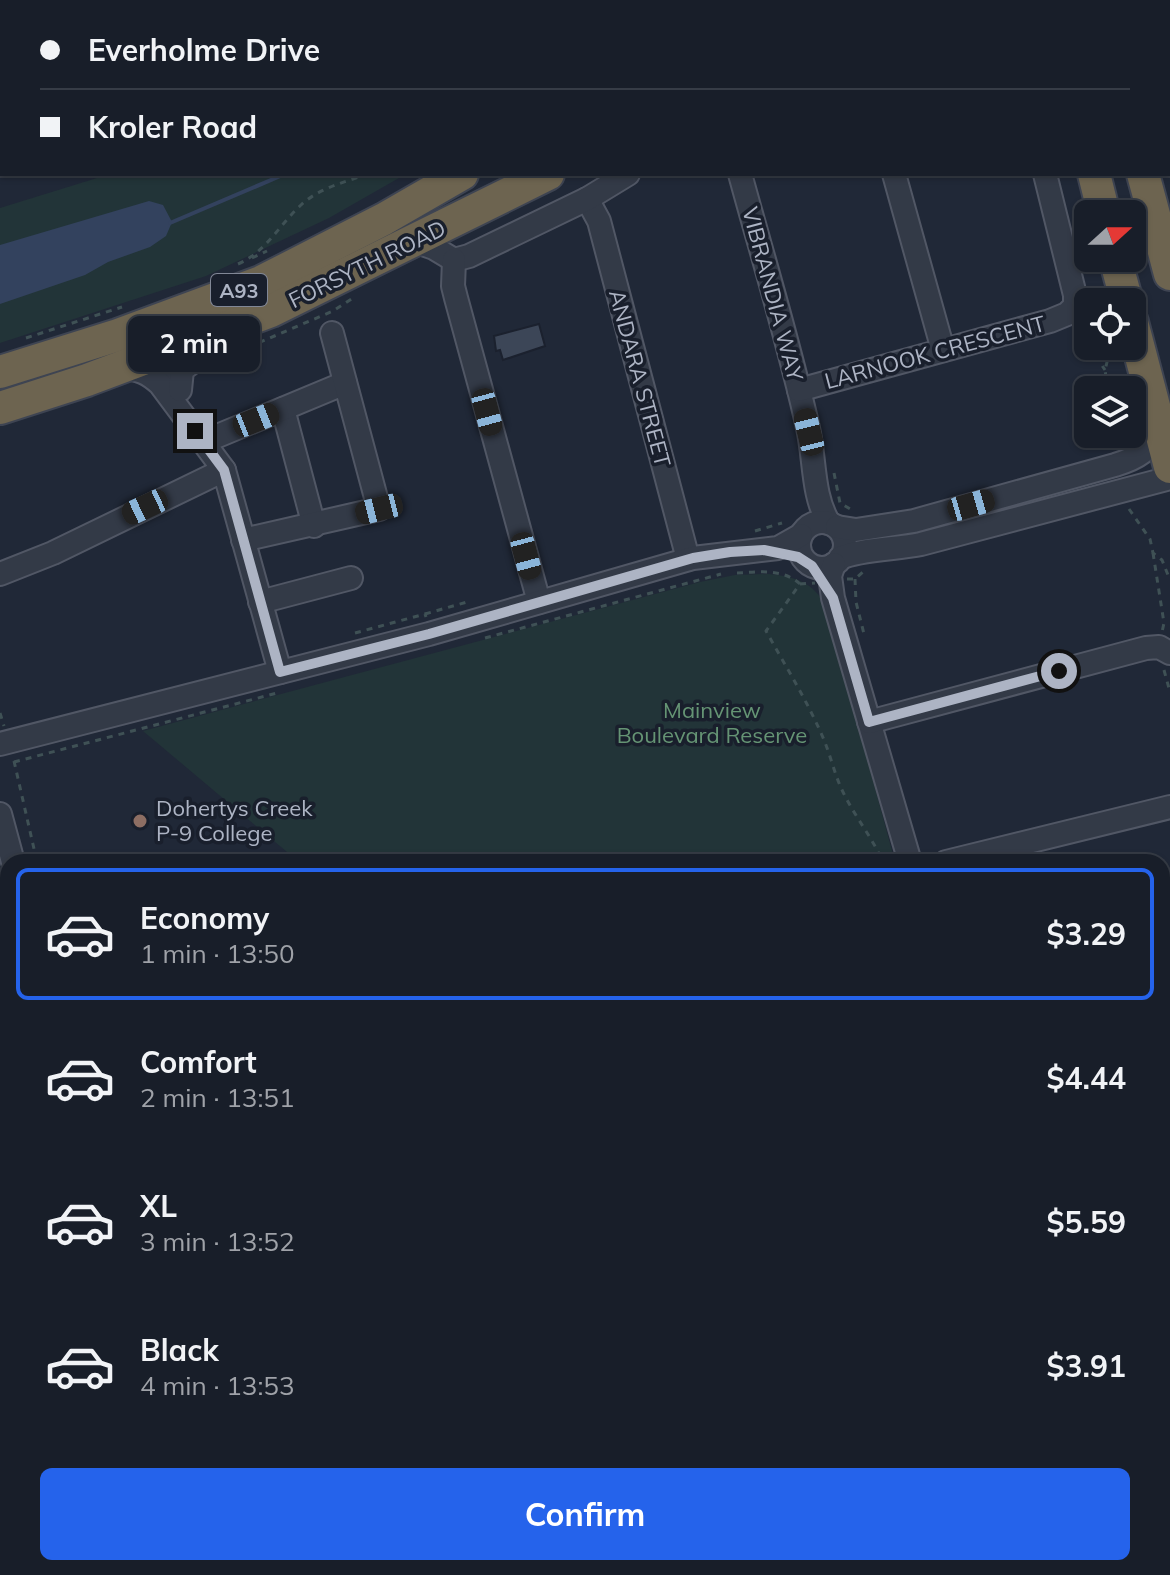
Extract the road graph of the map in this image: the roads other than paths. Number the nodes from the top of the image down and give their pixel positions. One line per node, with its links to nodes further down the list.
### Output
1 (459, 176): 20 (highway, FORSYTH ROAD / A93)
2 (544, 176): 11 (highway, FORSYTH ROAD / A93)
3 (625, 176): 9 (street)
4 (741, 176): 23 (street, VIBRANDIA WAY)
5 (895, 176): 17 (street)
6 (1045, 176): 17 (street, LARNOOK CRESCENT)
7 (1094, 176): 10 (highway)
8 (1153, 187): 13 (highway)
9 (587, 199): 12 (street); 36 (street, ANDARA STREET)
10 (1100, 200)
11 (414, 241): 12 (street); 14 (highway, FORSYTH ROAD / A93)
12 (454, 260): 41 (street)
13 (1170, 274)
14 (271, 311): 16 (highway, FORSYTH ROAD / A93); 22 (street)
15 (332, 333): 21 (street)
16 (168, 350): 19 (highway, FORSYTH ROAD / A93); 20 (street); 22 (street)
17 (943, 350): 23 (street, LARNOOK CRESCENT)
18 (1142, 360): 27 (highway)
19 (121, 368): 24 (highway, FORSYTH ROAD / A93); 26 (street)
20 (1, 371)
21 (345, 383): 25 (street); 32 (street)
22 (179, 387): 26 (street)
23 (799, 390): 33 (street, VIBRANDIA WAY)
24 (0, 408)
25 (283, 409): 28 (street); 32 (street)
26 (187, 419): 28 (street)
27 (1160, 429): 29 (highway); 33 (street)
28 (203, 442): 30 (street)
29 (1170, 467)
30 (224, 470): 34 (street); 38 (street)
31 (1170, 478): 37 (street)
32 (314, 526): 34 (street)
33 (812, 527): 35 (street); 37 (street); 37 (street)
34 (243, 540): 40 (street)
35 (757, 541): 36 (street); 37 (street)
36 (688, 559): 41 (street)
37 (823, 562): 44 (street)
38 (0, 574)
39 (351, 578): 40 (street)
40 (260, 602): 43 (street)
41 (539, 602): 43 (street)
42 (1164, 650): 44 (street)
43 (282, 682): 45 (street)
44 (869, 722): 49 (street)
45 (8, 749)
46 (1170, 807): 50 (street)
47 (0, 814): 48 (street)
48 (4, 840)
49 (908, 854)
50 (979, 854)

